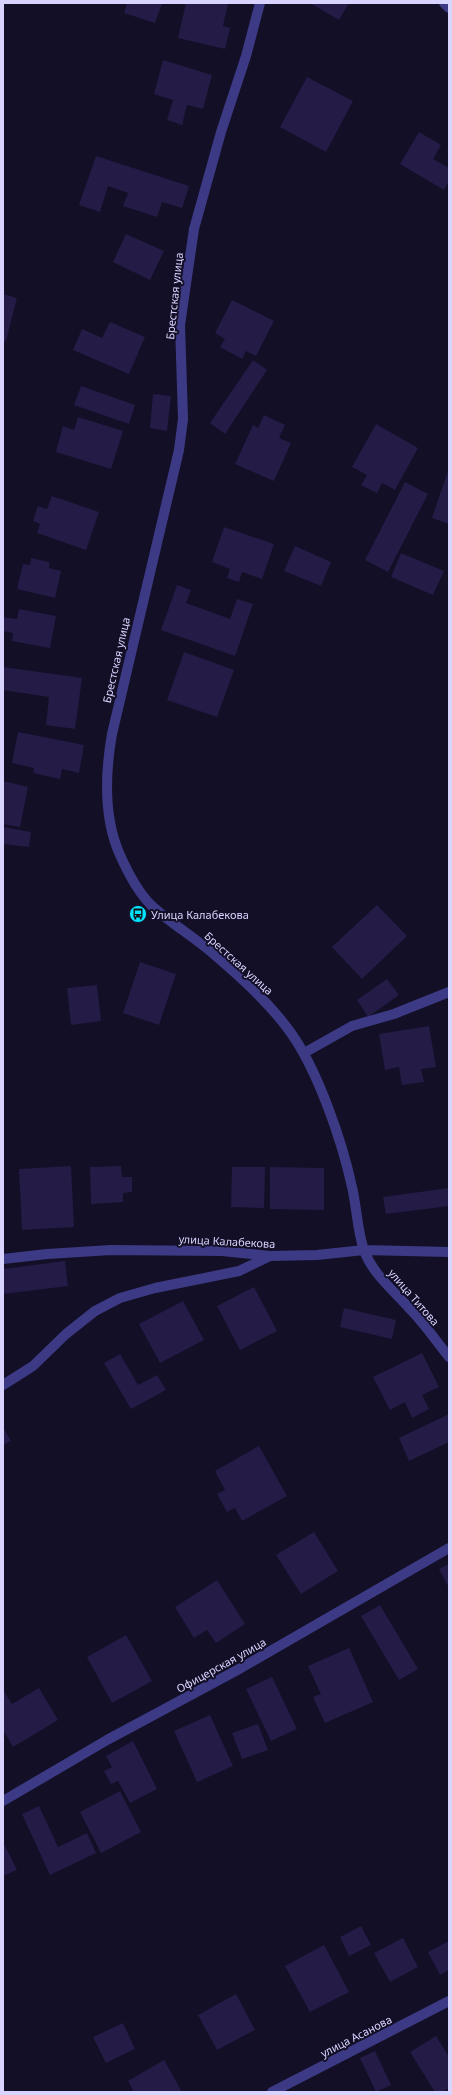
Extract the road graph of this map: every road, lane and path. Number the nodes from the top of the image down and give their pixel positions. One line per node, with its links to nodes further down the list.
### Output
1 (260, 3): 5 (street, Брестская улица)
2 (444, 3): 3 (street)
3 (449, 8)
4 (449, 992): 5 (street)
5 (304, 1053): 6 (street, Брестская улица)
6 (364, 1250): 7 (street, улица Калабекова); 8 (street, улица Калабекова); 10 (street, улица Титова)
7 (449, 1252)
8 (270, 1256): 9 (street, улица Калабекова); 11 (street)
9 (3, 1259)
10 (449, 1357)
11 (3, 1385)
12 (449, 1548): 13 (street, Офицерская улица)
13 (3, 1801)
14 (449, 2001): 15 (street, улица Асанова)
15 (272, 2092)

